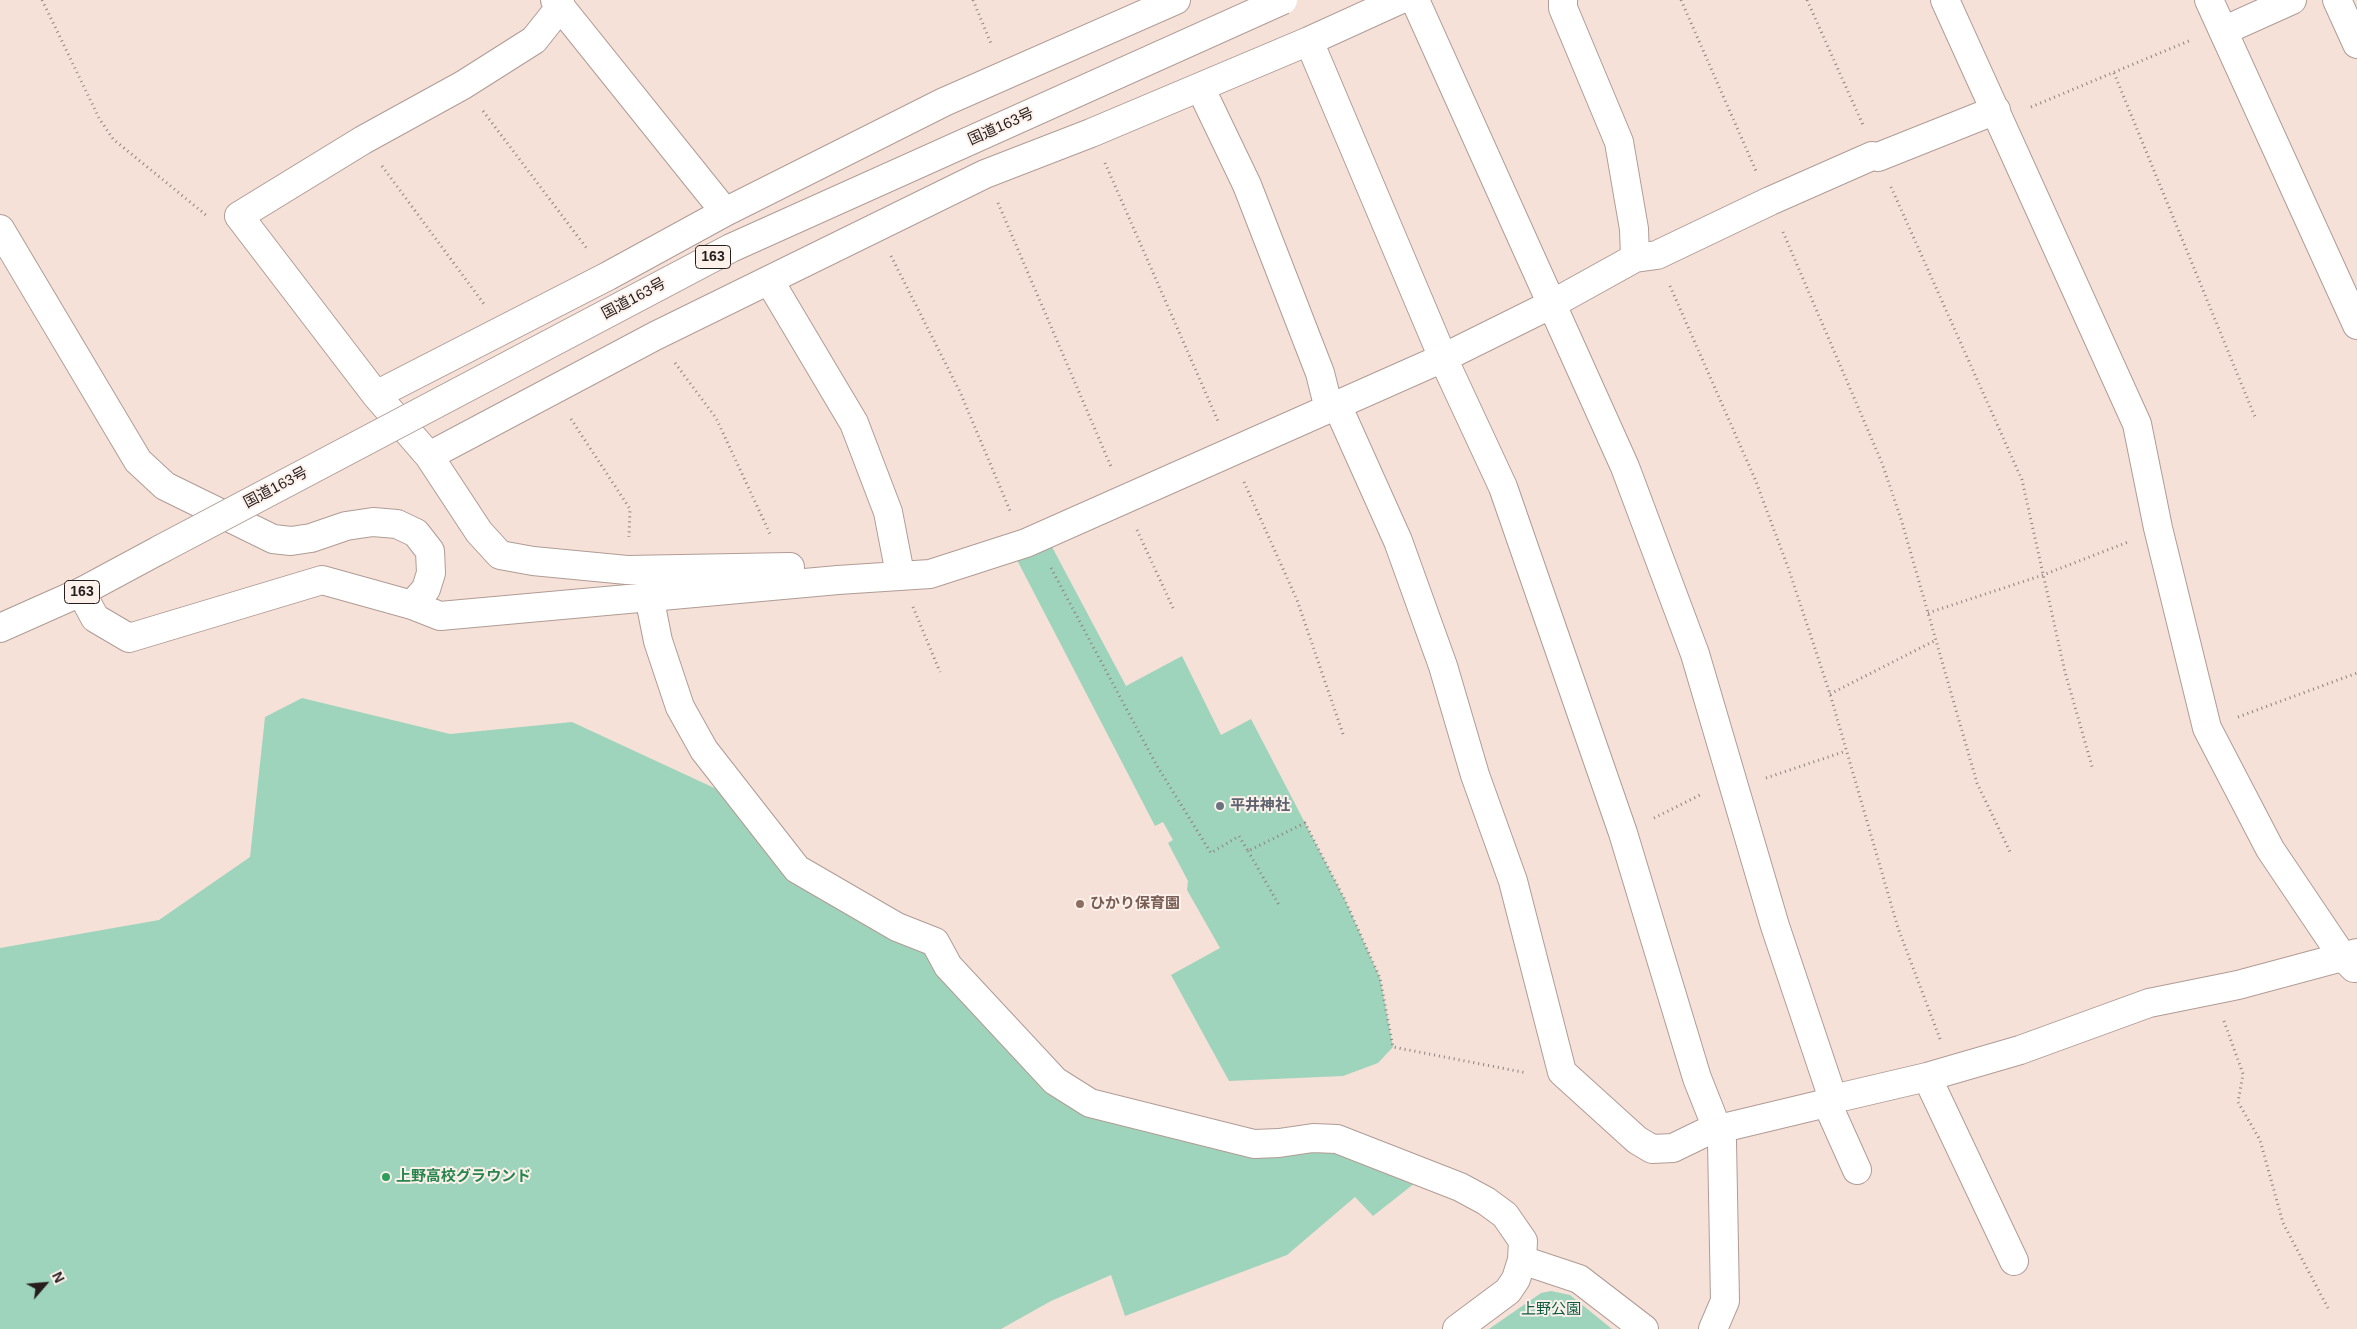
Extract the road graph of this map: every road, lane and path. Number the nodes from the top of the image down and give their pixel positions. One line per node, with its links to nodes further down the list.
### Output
1 (42, 0): 28 (path)
2 (973, 0): 19 (path)
3 (1176, 0): 19 (main road)
4 (1283, 0): 52 (main road, 国道163号 / 163, bridge)
5 (1399, 0): 16 (main road)
6 (1415, 0): 34 (main road)
7 (1563, 0): 31 (main road)
8 (1681, 0): 26 (path)
9 (1807, 0): 24 (path)
10 (1945, 0): 22 (main road)
11 (2209, 0): 15 (main road)
12 (2292, 0): 15 (main road)
13 (2337, 0): 17 (main road)
14 (558, 3): 20 (main road); 27 (main road)
15 (2222, 29): 18 (path); 35 (main road)
16 (1309, 42): 21 (main road); 38 (main road)
17 (2357, 44)
18 (2114, 73): 22 (path); 42 (path)
19 (1005, 76): 27 (main road)
20 (463, 85): 23 (main road); 32 (path)
21 (1200, 87): 25 (main road); 41 (main road)
22 (1998, 115): 24 (main road); 45 (main road)
23 (362, 140): 28 (main road); 36 (path)
24 (1878, 157): 26 (main road); 50 (path)
25 (985, 174): 29 (main road); 44 (path)
26 (1770, 201): 31 (main road); 56 (path)
27 (725, 212): 32 (main road)
28 (239, 216): 40 (main road)
29 (876, 227): 33 (main road); 46 (path)
30 (0, 229): 54 (main road)
31 (1646, 257): 34 (main road); 61 (path)
32 (608, 276): 36 (main road)
33 (769, 280): 37 (main road); 49 (main road)
34 (1552, 304): 38 (main road); 65 (main road)
35 (2357, 325)
36 (502, 329): 40 (main road)
37 (655, 336): 39 (main road); 47 (path)
38 (1443, 358): 41 (main road); 66 (main road)
39 (552, 391): 43 (main road); 48 (path)
40 (376, 395): 43 (main road)
41 (1333, 407): 44 (main road); 72 (main road)
42 (2255, 417)
43 (429, 456): 48 (main road)
44 (1124, 500): 46 (main road); 55 (path)
45 (2158, 528): 50 (path); 62 (main road)
46 (1035, 539): 49 (main road); 67 (path)
47 (776, 567): 48 (main road); 51 (main road)
48 (627, 570)
49 (900, 574): 51 (main road); 59 (path)
50 (2043, 574): 56 (path); 64 (path)
51 (838, 580): 53 (main road)
52 (82, 592): 54 (main road); 57 (main road, 国道163号 / 163)
53 (649, 596): 54 (main road); 77 (main road)
54 (412, 605)
55 (1173, 608)
56 (1928, 613): 58 (path)
57 (0, 628)
58 (1936, 640): 61 (path); 68 (path)
59 (940, 672)
60 (2357, 673): 62 (path)
61 (1830, 694): 63 (path)
62 (2207, 728): 70 (main road)
63 (1846, 751): 65 (path); 73 (path)
64 (2093, 770)
65 (1733, 784): 66 (path); 74 (main road)
66 (1623, 833): 75 (main road)
67 (1248, 851): 69 (path); 72 (path)
68 (2011, 854)
69 (1278, 905)
70 (2352, 960): 71 (main road)
71 (2213, 990): 73 (main road); 79 (path)
72 (1562, 1072): 75 (main road)
73 (1939, 1074): 74 (main road); 78 (main road)
74 (1830, 1101): 75 (main road); 76 (main road)
75 (1716, 1130): 82 (main road)
76 (1857, 1170)
77 (1522, 1260): 80 (main road); 81 (main road)
78 (2014, 1261)
79 (2329, 1310)
80 (1457, 1329)
81 (1644, 1329)
82 (1713, 1329)

